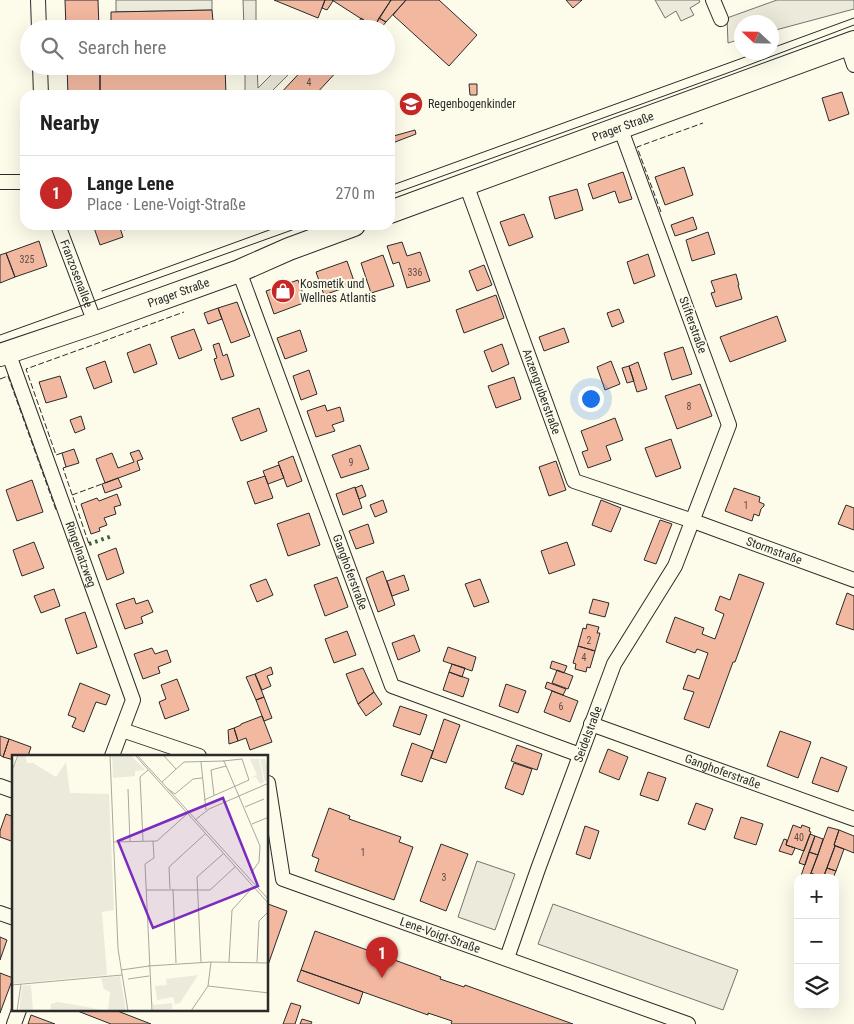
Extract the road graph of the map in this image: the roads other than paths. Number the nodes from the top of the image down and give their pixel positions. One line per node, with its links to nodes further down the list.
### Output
1 (38, 0): 4 (street)
2 (713, 0): 3 (street)
3 (721, 19)
4 (39, 20)
5 (851, 43): 6 (street); 9 (main road, Prager Straße)
6 (854, 66)
7 (40, 75): 8 (street)
8 (41, 90)
9 (620, 127): 12 (main road, Prager Straße); 19 (street, Stifterstraße)
10 (0, 182): 11 (street)
11 (20, 182)
12 (466, 184): 13 (main road, Prager Straße); 19 (street, Anzengruberstraße)
13 (395, 210)
14 (60, 230): 17 (street, Franzosenallee)
15 (340, 230): 16 (main road, Prager Straße)
16 (239, 271): 17 (main road, Prager Straße); 25 (street, Ganghoferstraße)
17 (95, 323): 18 (main road, Prager Straße)
18 (4, 354): 22 (street, Ringelnatzweg)
19 (693, 521): 20 (street, Stormstraße); 21 (street, Seidelstraße)
20 (854, 580)
21 (591, 724): 25 (street, Seidelstraße); 29 (street, Ganghoferstraße)
22 (122, 730): 23 (street, Ringelnatzweg); 24 (street)
23 (112, 755)
24 (196, 755)
25 (580, 755): 32 (street, Seidelstraße)
26 (0, 786): 28 (street)
27 (269, 789): 32 (street, Lene-Voigt-Straße)
28 (12, 790)
29 (854, 819)
30 (0, 913): 31 (street)
31 (12, 917)
32 (507, 958): 35 (street, Lene-Voigt-Straße)
33 (18, 1012): 34 (street)
34 (14, 1024)
35 (688, 1024)

